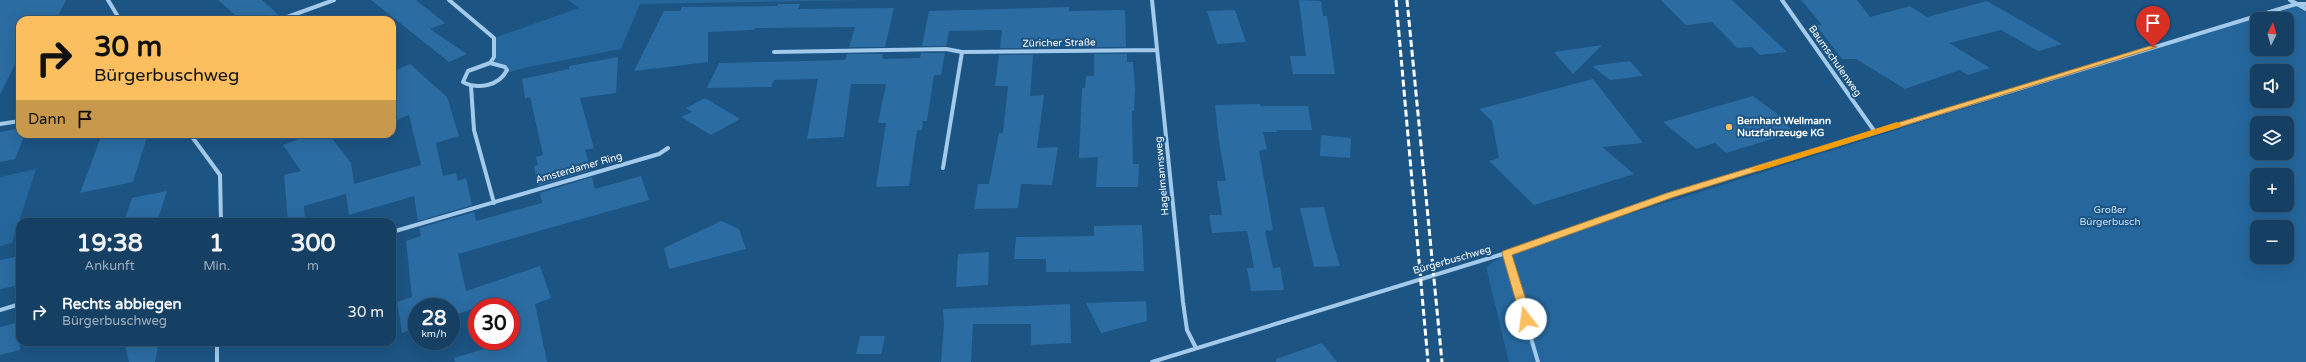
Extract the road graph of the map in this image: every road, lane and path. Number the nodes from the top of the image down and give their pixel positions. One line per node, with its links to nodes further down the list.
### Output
1 (108, 0): 10 (street)
2 (334, 0): 11 (street)
3 (449, 0): 15 (street)
4 (1152, 0): 12 (street, Hagelmannsweg)
5 (1782, 0): 19 (street, Baumschulenweg)
6 (2290, 0): 7 (street)
7 (2296, 4): 8 (street, Bürgerbuschweg); 9 (street); 19 (street, Bürgerbuschweg)
8 (2306, 4)
9 (2306, 9)
10 (118, 16)
11 (290, 16)
12 (1157, 50): 14 (street, Züricher Straße); 30 (street, Hagelmannsweg)
13 (774, 52): 14 (street, Züricher Straße)
14 (962, 52): 22 (street)
15 (490, 63): 16 (street); 16 (street)
16 (471, 86): 23 (street)
17 (16, 122): 18 (street)
18 (0, 124)
19 (1875, 132): 26 (street, Bürgerbuschweg)
20 (193, 138): 24 (street)
21 (668, 148): 23 (street, Amsterdamer Ring)
22 (943, 168)
23 (494, 203): 25 (street, Amsterdamer Ring)
24 (221, 218)
25 (396, 231)
26 (1506, 253): 30 (street, Bürgerbuschweg); 33 (street)
27 (16, 305): 28 (street)
28 (0, 310)
29 (217, 346): 31 (street)
30 (1196, 348): 32 (street, Bürgerbuschweg)
31 (217, 362)
32 (1152, 362)
33 (1538, 362)

